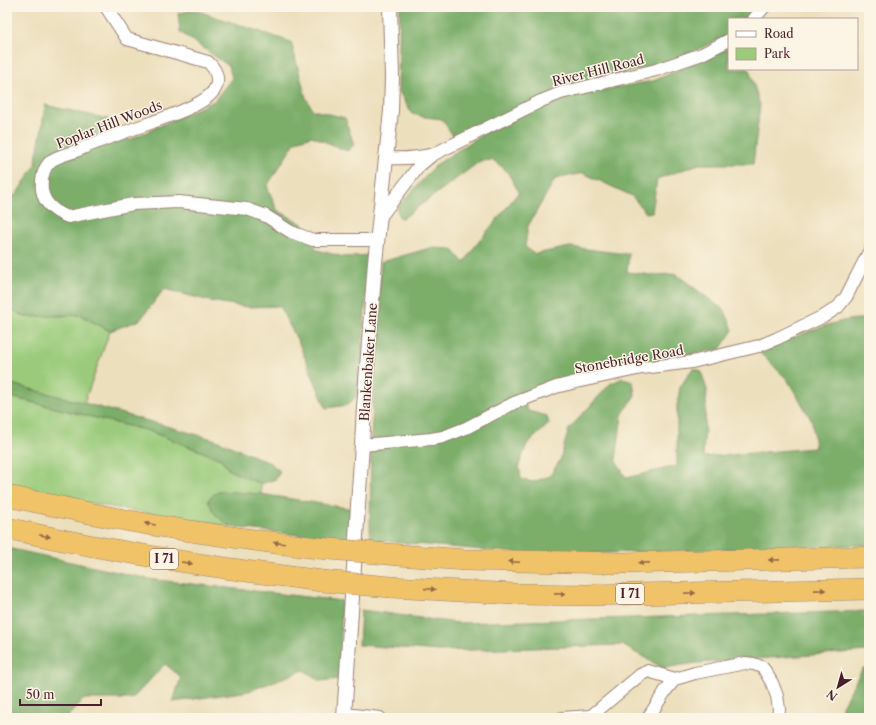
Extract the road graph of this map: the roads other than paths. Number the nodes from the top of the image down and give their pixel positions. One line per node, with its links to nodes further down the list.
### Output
1 (106, 7): 9 (street, Poplar Hill Woods)
2 (390, 7): 7 (street, Blankenbaker Lane)
3 (764, 7): 4 (street)
4 (755, 18)
5 (728, 41): 6 (street, River Hill Road)
6 (434, 154): 7 (street, River Hill Road); 8 (street, River Hill Road)
7 (387, 158): 8 (street, Blankenbaker Lane)
8 (380, 216): 9 (street, Blankenbaker Lane)
9 (378, 240): 11 (street, Blankenbaker Lane)
10 (869, 252): 11 (street, Stonebridge Road)
11 (362, 445): 17 (street, Blankenbaker Lane)
12 (7, 496): 14 (highway, one-way to 12, bridge)
13 (7, 528): 15 (highway, I 71, one-way to 15, bridge)
14 (869, 557)
15 (869, 589)
16 (675, 679): 18 (street); 21 (street); 22 (street)
17 (345, 716): 19 (street)
18 (592, 717): 20 (street)
19 (380, 718)
20 (562, 718)
21 (648, 718)
22 (778, 718)

